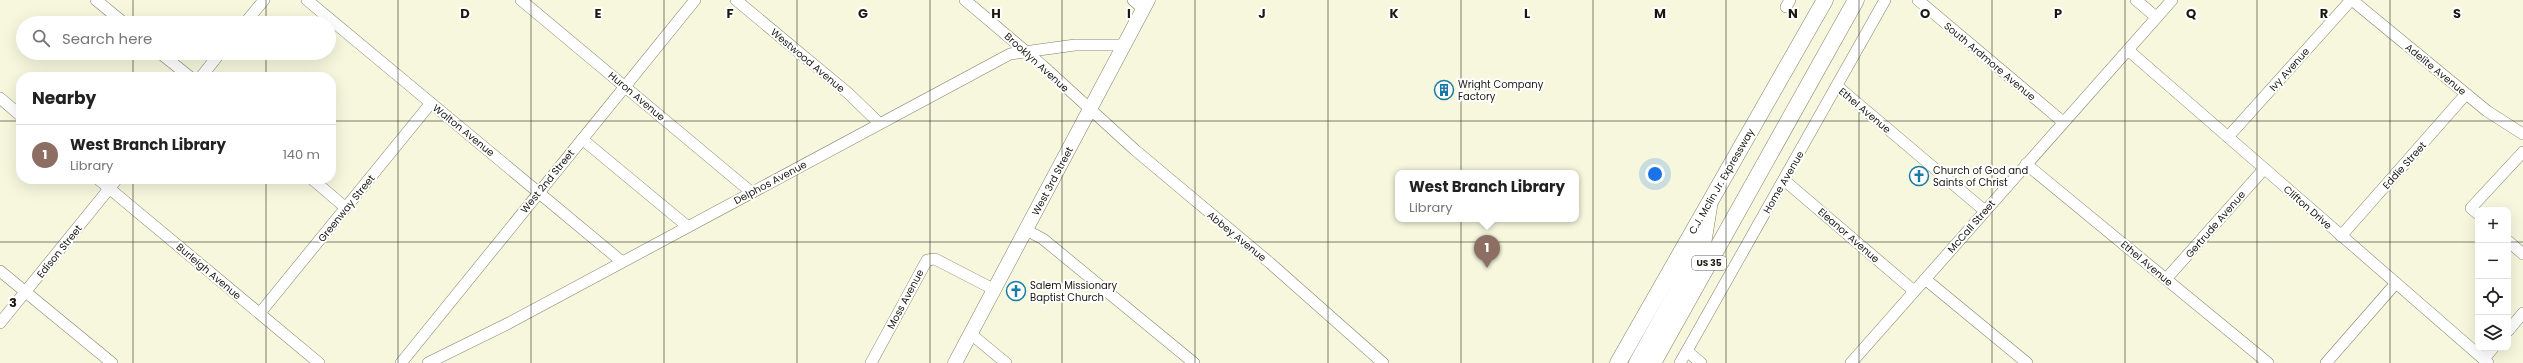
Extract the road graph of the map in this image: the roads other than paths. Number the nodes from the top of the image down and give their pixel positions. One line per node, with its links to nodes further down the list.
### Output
1 (96, 0): 16 (street)
2 (264, 0): 17 (street)
3 (307, 0): 18 (street, Walton Avenue)
4 (521, 0): 28 (street, Huron Avenue)
5 (695, 0): 28 (street, West 2nd Street)
6 (736, 0): 35 (street, Westwood Avenue)
7 (965, 0): 22 (street, Brooklyn Avenue)
8 (1825, 0): 50 (highway, C.J. Mclin Jr. Expressway / US 35)
9 (1856, 0): 87 (highway, US 35)
10 (1885, 0): 29 (street, Home Avenue)
11 (1918, 0): 36 (street, South Ardmore Avenue)
12 (2136, 0): 19 (street)
13 (2172, 0): 19 (street, McCall Street)
14 (2351, 0): 30 (street, Adelite Avenue); 38 (street, Ivy Avenue)
15 (1141, 3): 21 (main road, West 3rd Street)
16 (115, 16)
17 (251, 16)
18 (326, 16)
19 (2156, 17): 23 (street, McCall Street)
20 (336, 24): 32 (street, Walton Avenue)
21 (1124, 45): 22 (street, Delphos Avenue); 33 (main road, West 3rd Street)
22 (1024, 50): 33 (street, Brooklyn Avenue); 35 (street, Delphos Avenue)
23 (2128, 50): 36 (street, McCall Street); 38 (street, Clifton Drive)
24 (169, 60): 26 (street)
25 (214, 60): 27 (street)
26 (184, 72)
27 (205, 72)
28 (625, 86): 39 (street, West 2nd Street); 49 (street, Huron Avenue)
29 (1837, 86): 43 (street, Home Avenue); 53 (street, Ethel Avenue)
30 (2466, 94): 37 (street, Adelite Avenue); 56 (street, Eddie Street)
31 (0, 98): 34 (street)
32 (431, 103): 48 (street, Walton Avenue); 52 (street, Greenway Street)
33 (1090, 110): 55 (main road, West 3rd Street); 74 (street, Abbey Avenue)
34 (16, 112)
35 (878, 122): 49 (street, Delphos Avenue)
36 (2063, 122): 41 (street, McCall Street)
37 (2523, 134)
38 (2228, 137): 42 (street, Clifton Drive)
39 (582, 139): 48 (street, West 2nd Street); 54 (street)
40 (2523, 152): 51 (street)
41 (2026, 164): 53 (street, McCall Street); 62 (street, Ethel Avenue)
42 (2264, 169): 56 (street, Clifton Drive); 62 (street, Gertrude Avenue)
43 (1784, 180): 65 (street, Eleanor Avenue); 72 (street, Home Avenue)
44 (104, 184): 47 (street, Burleigh Avenue)
45 (113, 184): 47 (street, Edison Street)
46 (318, 184): 52 (street)
47 (109, 189): 66 (street, Edison Street); 67 (street, Burleigh Avenue)
48 (539, 191): 59 (street, Walton Avenue); 79 (street, West 2nd Street)
49 (751, 192): 54 (street, Delphos Avenue)
50 (1710, 201): 85 (highway, C.J. Mclin Jr. Expressway / US 35); 86 (highway)
51 (2478, 207)
52 (346, 208): 67 (street, Greenway Street)
53 (1985, 211): 61 (street, McCall Street)
54 (687, 226): 59 (street, Delphos Avenue)
55 (1026, 230): 64 (main road, West 3rd Street); 84 (street)
56 (2341, 236): 63 (street, Clifton Drive)
57 (2510, 243): 58 (street)
58 (2523, 254)
59 (621, 261): 80 (street, Delphos Avenue)
60 (0, 271): 66 (street)
61 (1925, 278): 65 (street, McCall Street); 76 (street)
62 (2166, 279): 91 (street, Ethel Avenue)
63 (2396, 283): 75 (street, Clifton Drive); 92 (street)
64 (995, 290): 71 (main road, West 3rd Street); 81 (street, Moss Avenue)
65 (1914, 291): 90 (street, McCall Street)
66 (25, 292): 69 (street, Edison Street); 77 (street)
67 (260, 313): 78 (street, Burleigh Avenue)
68 (2523, 313): 70 (street)
69 (0, 323)
70 (2511, 327)
71 (971, 334): 82 (main road, West 3rd Street); 83 (street)
72 (1687, 351): 88 (street, Home Avenue); 89 (street)
73 (2491, 351): 75 (street)
74 (1378, 361)
75 (2486, 361)
76 (2025, 362)
77 (112, 363)
78 (319, 363)
79 (400, 363)
80 (428, 363)
81 (870, 363)
82 (956, 363)
83 (1006, 363)
84 (1194, 363)
85 (1618, 363)
86 (1637, 363)
87 (1652, 363)
88 (1680, 363)
89 (1701, 363)
90 (1851, 363)
91 (2268, 363)
92 (2326, 363)

